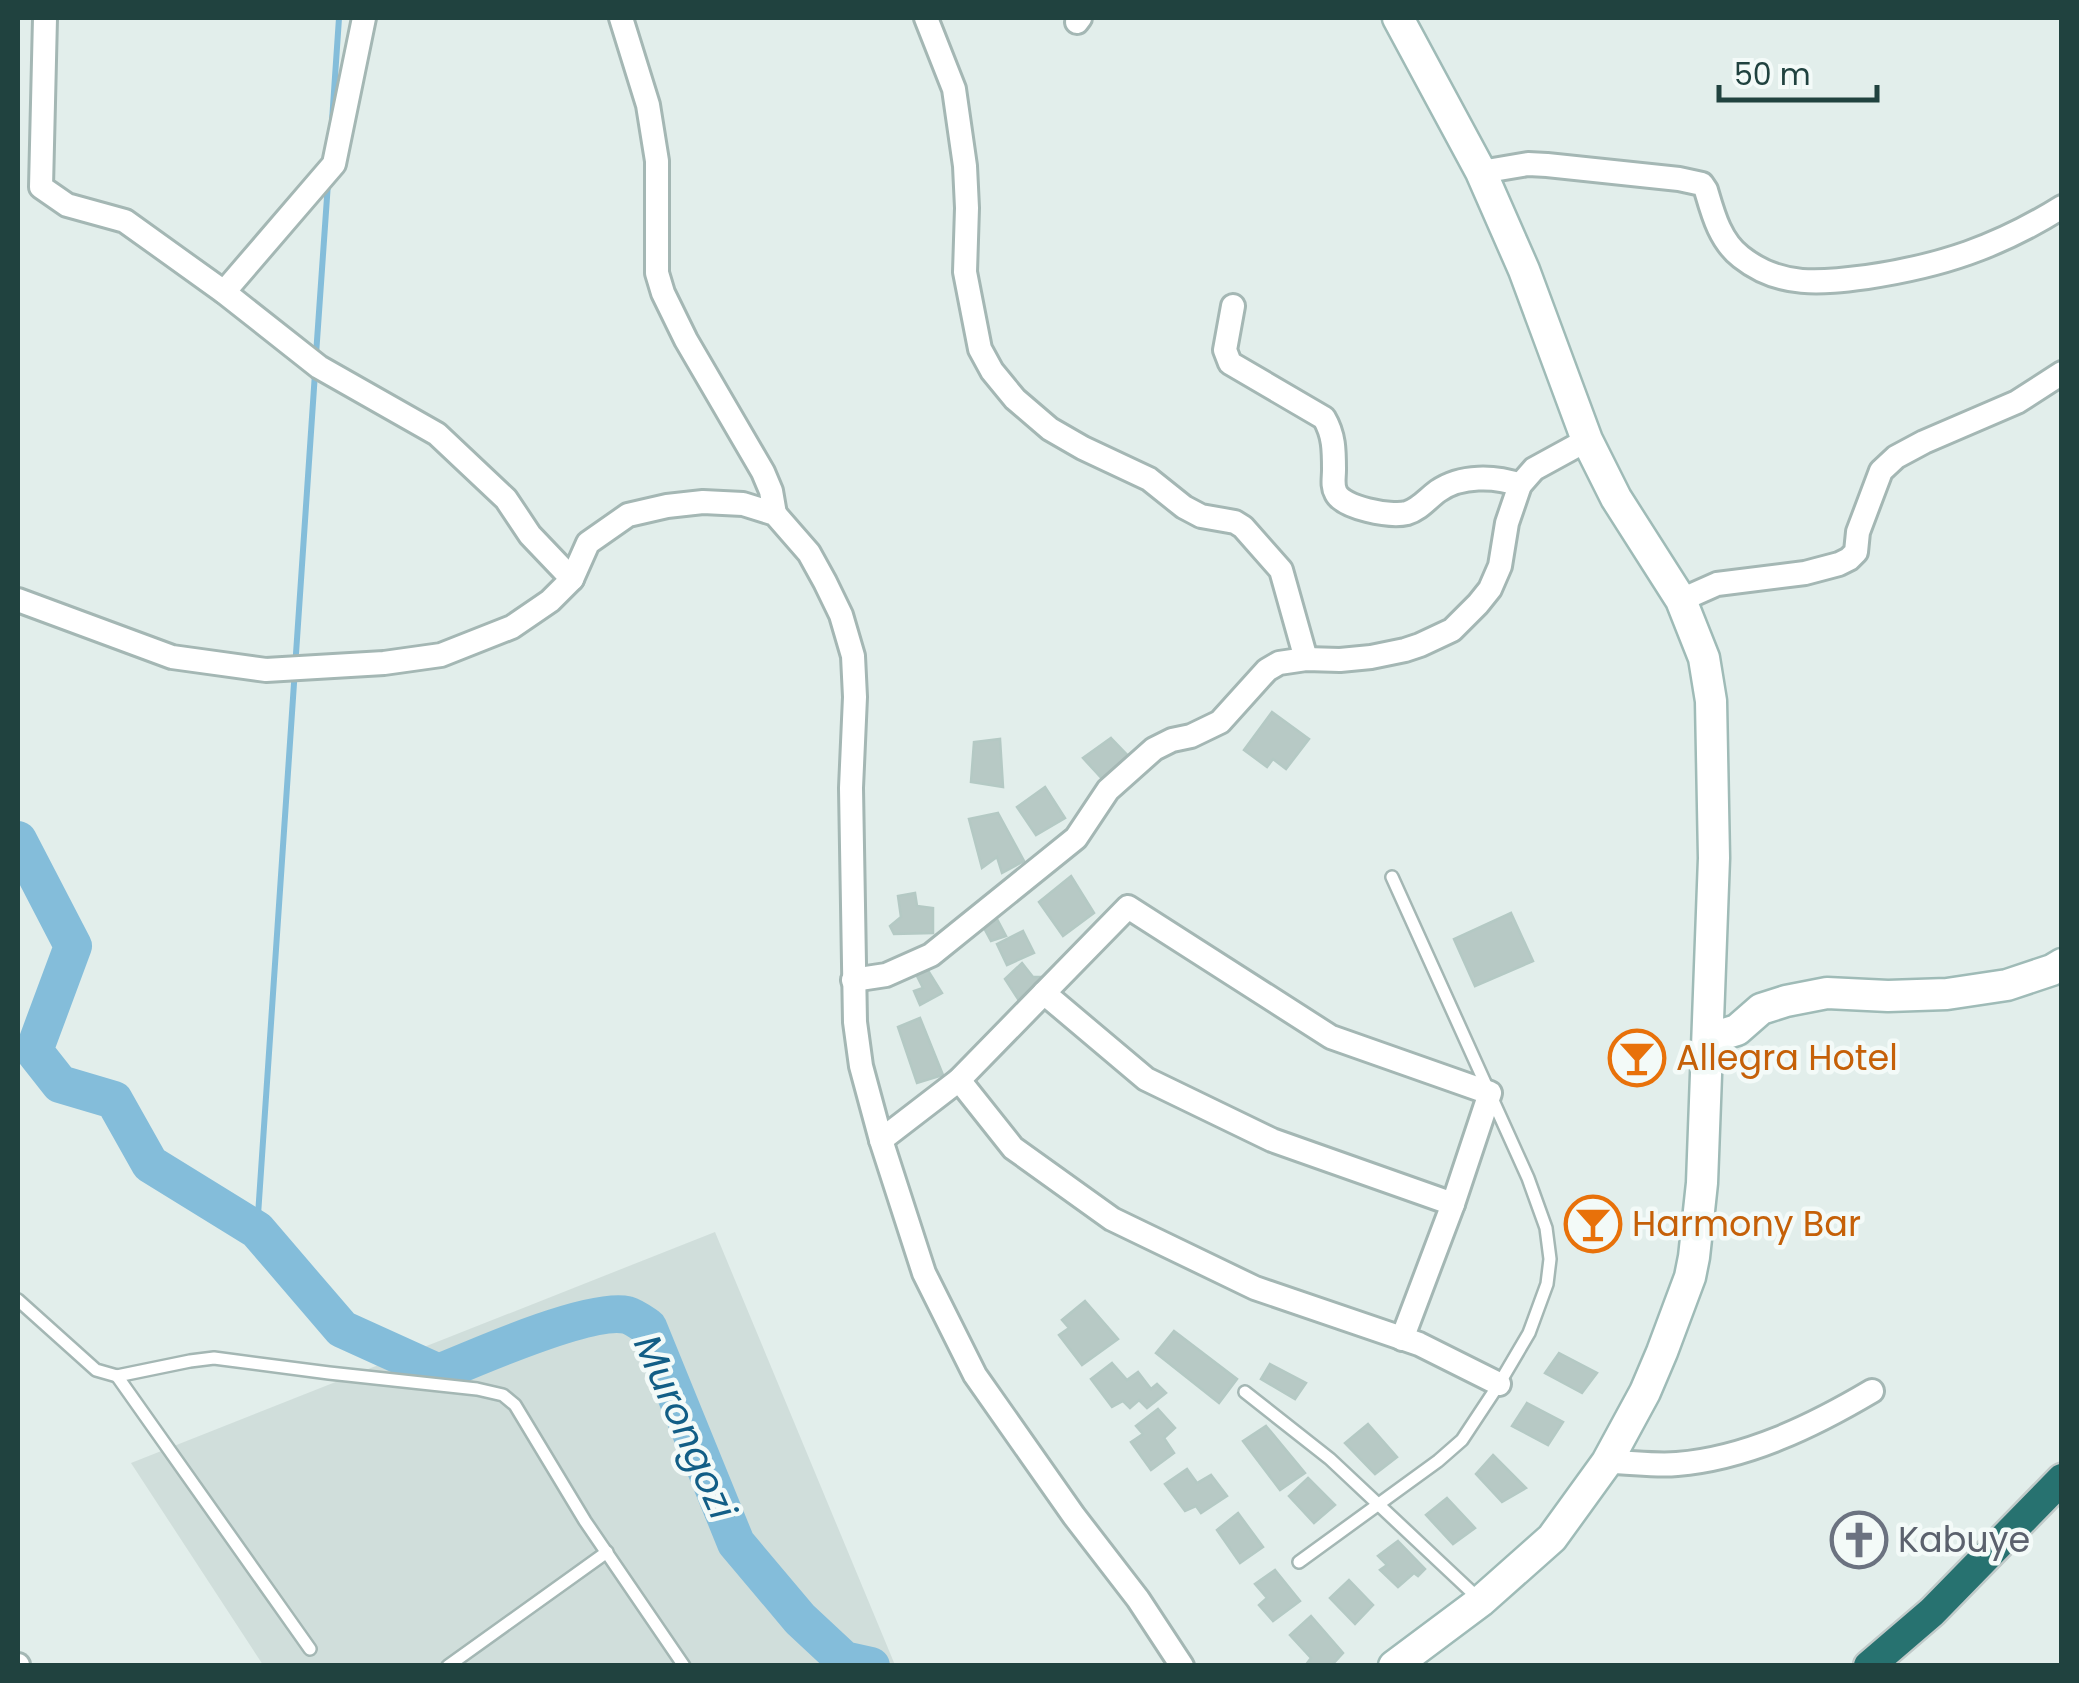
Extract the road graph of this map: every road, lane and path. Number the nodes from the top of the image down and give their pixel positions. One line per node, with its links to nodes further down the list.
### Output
1 (45, 18): 8 (street)
2 (364, 18): 8 (street)
3 (621, 18): 13 (street)
4 (926, 18): 17 (street)
5 (1398, 18): 6 (street)
6 (1481, 172): 7 (street); 11 (street)
7 (2062, 207)
8 (224, 292): 14 (street)
9 (1233, 306): 12 (street)
10 (2062, 373): 16 (street)
11 (1587, 440): 12 (street); 16 (street)
12 (1520, 485): 17 (street)
13 (775, 514): 14 (street); 20 (street)
14 (572, 579): 15 (street)
15 (18, 600)
16 (1681, 600): 22 (street)
17 (1306, 659): 20 (street)
18 (1392, 877): 24 (lane)
19 (2062, 964): 22 (street)
20 (853, 980): 25 (street)
21 (1044, 993): 23 (street); 24 (street); 26 (street)
22 (1708, 1038): 33 (street)
23 (959, 1080): 25 (street); 28 (street)
24 (1490, 1093): 26 (street); 30 (lane)
25 (880, 1140): 42 (street)
26 (1453, 1204): 28 (street)
27 (18, 1300): 29 (lane)
28 (1402, 1339): 30 (street)
29 (117, 1376): 36 (lane); 39 (lane)
30 (1499, 1384): 35 (lane)
31 (1872, 1391): 33 (street)
32 (1245, 1392): 35 (lane)
33 (1607, 1462): 38 (street)
34 (2062, 1480): 44 (highway)
35 (1378, 1503): 37 (lane); 38 (lane)
36 (606, 1552): 40 (lane); 41 (lane)
37 (1299, 1562)
38 (1481, 1601): 43 (street)
39 (310, 1650)
40 (457, 1663)
41 (684, 1666)
42 (1182, 1666)
43 (1394, 1666)
44 (1869, 1666)

